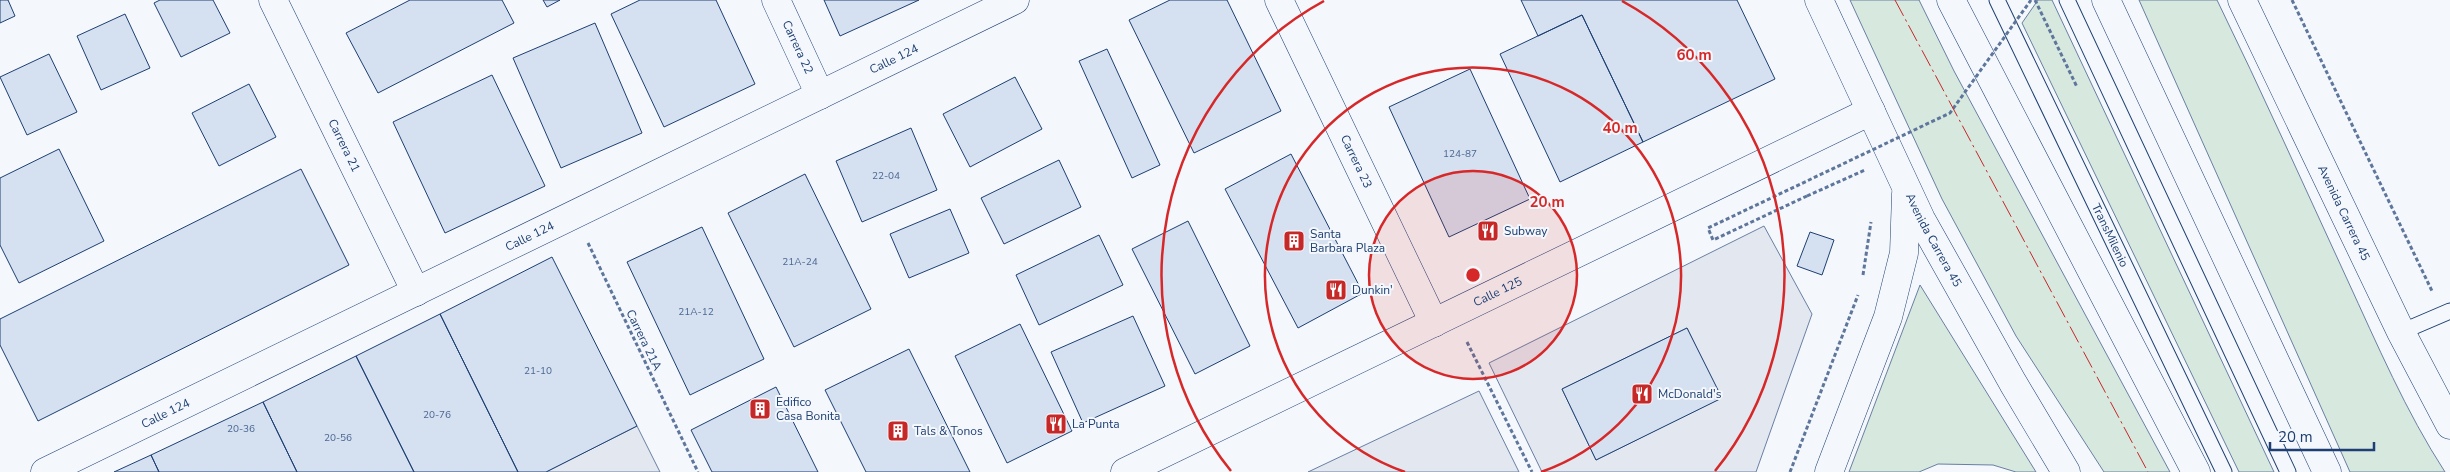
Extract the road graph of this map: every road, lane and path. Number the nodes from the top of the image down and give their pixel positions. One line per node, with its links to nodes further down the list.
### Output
1 (273, 0): 23 (main road, Carrera 21)
2 (776, 0): 13 (main road, Carrera 22)
3 (1015, 0): 13 (main road, Calle 124)
4 (1279, 0): 25 (main road, Carrera 23)
5 (1819, 0): 14 (main road, Avenida Carrera 45)
6 (1951, 0): 36 (main road)
7 (1997, 0): 37 (lane, TransMilenio)
8 (2031, 0): 16 (path, bridge)
9 (2067, 0): 38 (lane)
10 (2106, 0): 39 (main road)
11 (2242, 0): 26 (main road, Avenida Carrera 45)
12 (2292, 0): 24 (path)
13 (820, 94): 19 (main road, Calle 124)
14 (1870, 111): 15 (main road, Avenida Carrera 45); 25 (main road, Calle 125)
15 (1892, 158): 16 (path); 18 (main road, Avenida Carrera 45)
16 (1864, 170): 17 (path)
17 (1866, 178)
18 (1906, 187): 34 (main road); 35 (main road, Avenida Carrera 45)
19 (574, 215): 23 (main road, Calle 124); 30 (path, Carrera 21A)
20 (1871, 218): 21 (path)
21 (1863, 278)
22 (1862, 286): 33 (path)
23 (416, 292): 29 (main road, Calle 124)
24 (2446, 312): 26 (lane)
25 (1434, 323): 31 (main road, Calle 125)
26 (2401, 332): 28 (main road, Avenida Carrera 45)
27 (1467, 341): 32 (path)
28 (2450, 425)
29 (45, 472)
30 (698, 472)
31 (1125, 472)
32 (1532, 472)
33 (1790, 472)
34 (1829, 472)
35 (2066, 472)
36 (2196, 472)
37 (2224, 472)
38 (2288, 472)
39 (2327, 472)

